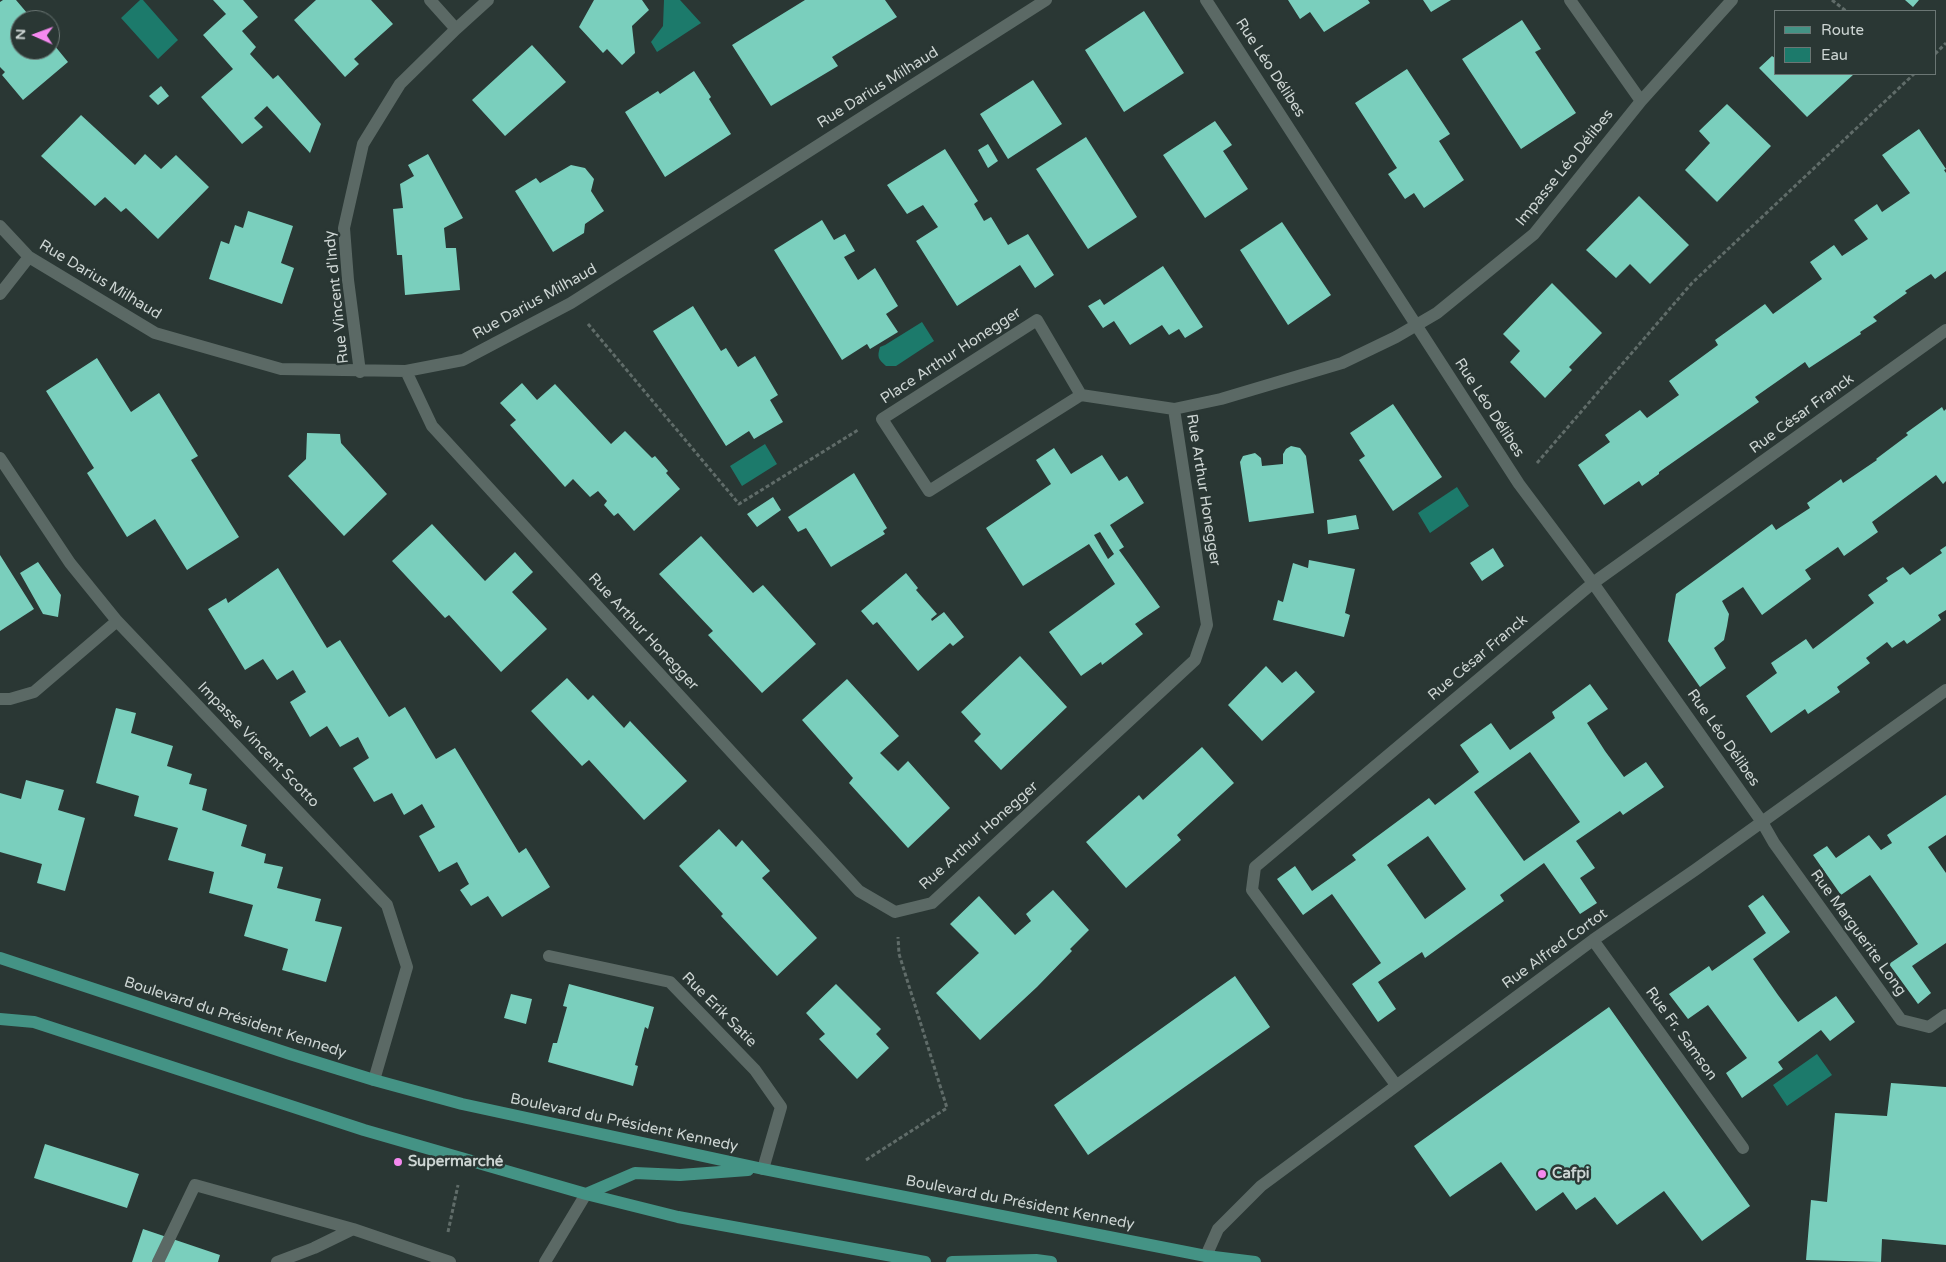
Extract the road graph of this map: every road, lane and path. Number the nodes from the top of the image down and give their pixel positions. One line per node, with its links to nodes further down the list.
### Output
1 (430, 0): 9 (street)
2 (488, 0): 9 (street, Rue Vincent d'Indy)
3 (1046, 0): 17 (street, Rue Darius Milhaud)
4 (1206, 0): 18 (street, Rue Léo Délibes)
5 (1570, 0): 13 (street)
6 (1732, 0): 13 (street, Impasse Léo Délibes)
7 (1832, 0): 8 (path)
8 (1845, 10)
9 (456, 29): 21 (street, Rue Vincent d'Indy)
10 (1946, 43): 11 (path)
11 (1936, 53)
12 (1913, 75): 26 (path)
13 (1641, 101): 18 (street, Impasse Léo Délibes)
14 (0, 226): 15 (street, Rue Darius Milhaud)
15 (29, 258): 16 (street); 21 (street, Rue Darius Milhaud)
16 (0, 294)
17 (571, 303): 20 (street, Rue Darius Milhaud); 24 (path)
18 (1415, 324): 23 (street, Rue Arthur Honegger); 26 (street, Rue Léo Délibes)
19 (1946, 330): 27 (street, Rue César Franck)
20 (406, 371): 21 (street, Rue Darius Milhaud); 32 (street, Rue Arthur Honegger)
21 (360, 372)
22 (1081, 395): 23 (street); 24 (street, Place Arthur Honegger); 24 (street, Place Arthur Honegger)
23 (1174, 409): 32 (street, Rue Arthur Honegger)
24 (882, 420)
25 (0, 458): 28 (street, Impasse Vincent Scotto)
26 (1519, 484): 27 (street, Rue Léo Délibes)
27 (1593, 583): 31 (street, Rue Léo Délibes); 39 (street, Rue César Franck)
28 (117, 621): 30 (street); 38 (street, Impasse Vincent Scotto)
29 (1946, 690): 31 (street, Rue Alfred Cortot)
30 (0, 699)
31 (1762, 822): 33 (street, Rue Alfred Cortot); 36 (street, Rue Marguerite Long)
32 (895, 912): 42 (path)
33 (1593, 940): 39 (street, Rue Alfred Cortot); 40 (street, Rue Fr. Samson)
34 (549, 956): 43 (street, Rue Erik Satie)
35 (0, 958): 38 (main road, Boulevard du Président Kennedy)
36 (1946, 1014)
37 (0, 1019): 41 (main road)
38 (374, 1080): 43 (main road, Boulevard du Président Kennedy)
39 (1396, 1085): 46 (street, Rue Alfred Cortot)
40 (1743, 1148)
41 (448, 1153): 44 (main road); 47 (path)
42 (861, 1163)
43 (764, 1169): 44 (main road); 46 (main road, Boulevard du Président Kennedy)
44 (586, 1194): 50 (street); 51 (main road)
45 (353, 1230): 47 (street); 48 (street); 49 (street)
46 (1205, 1259): 54 (main road, Boulevard du Président Kennedy)
47 (446, 1261)
48 (158, 1262)
49 (277, 1262)
50 (545, 1262)
51 (924, 1262)
52 (952, 1262): 53 (main road)
53 (1051, 1262)
54 (1255, 1262)

